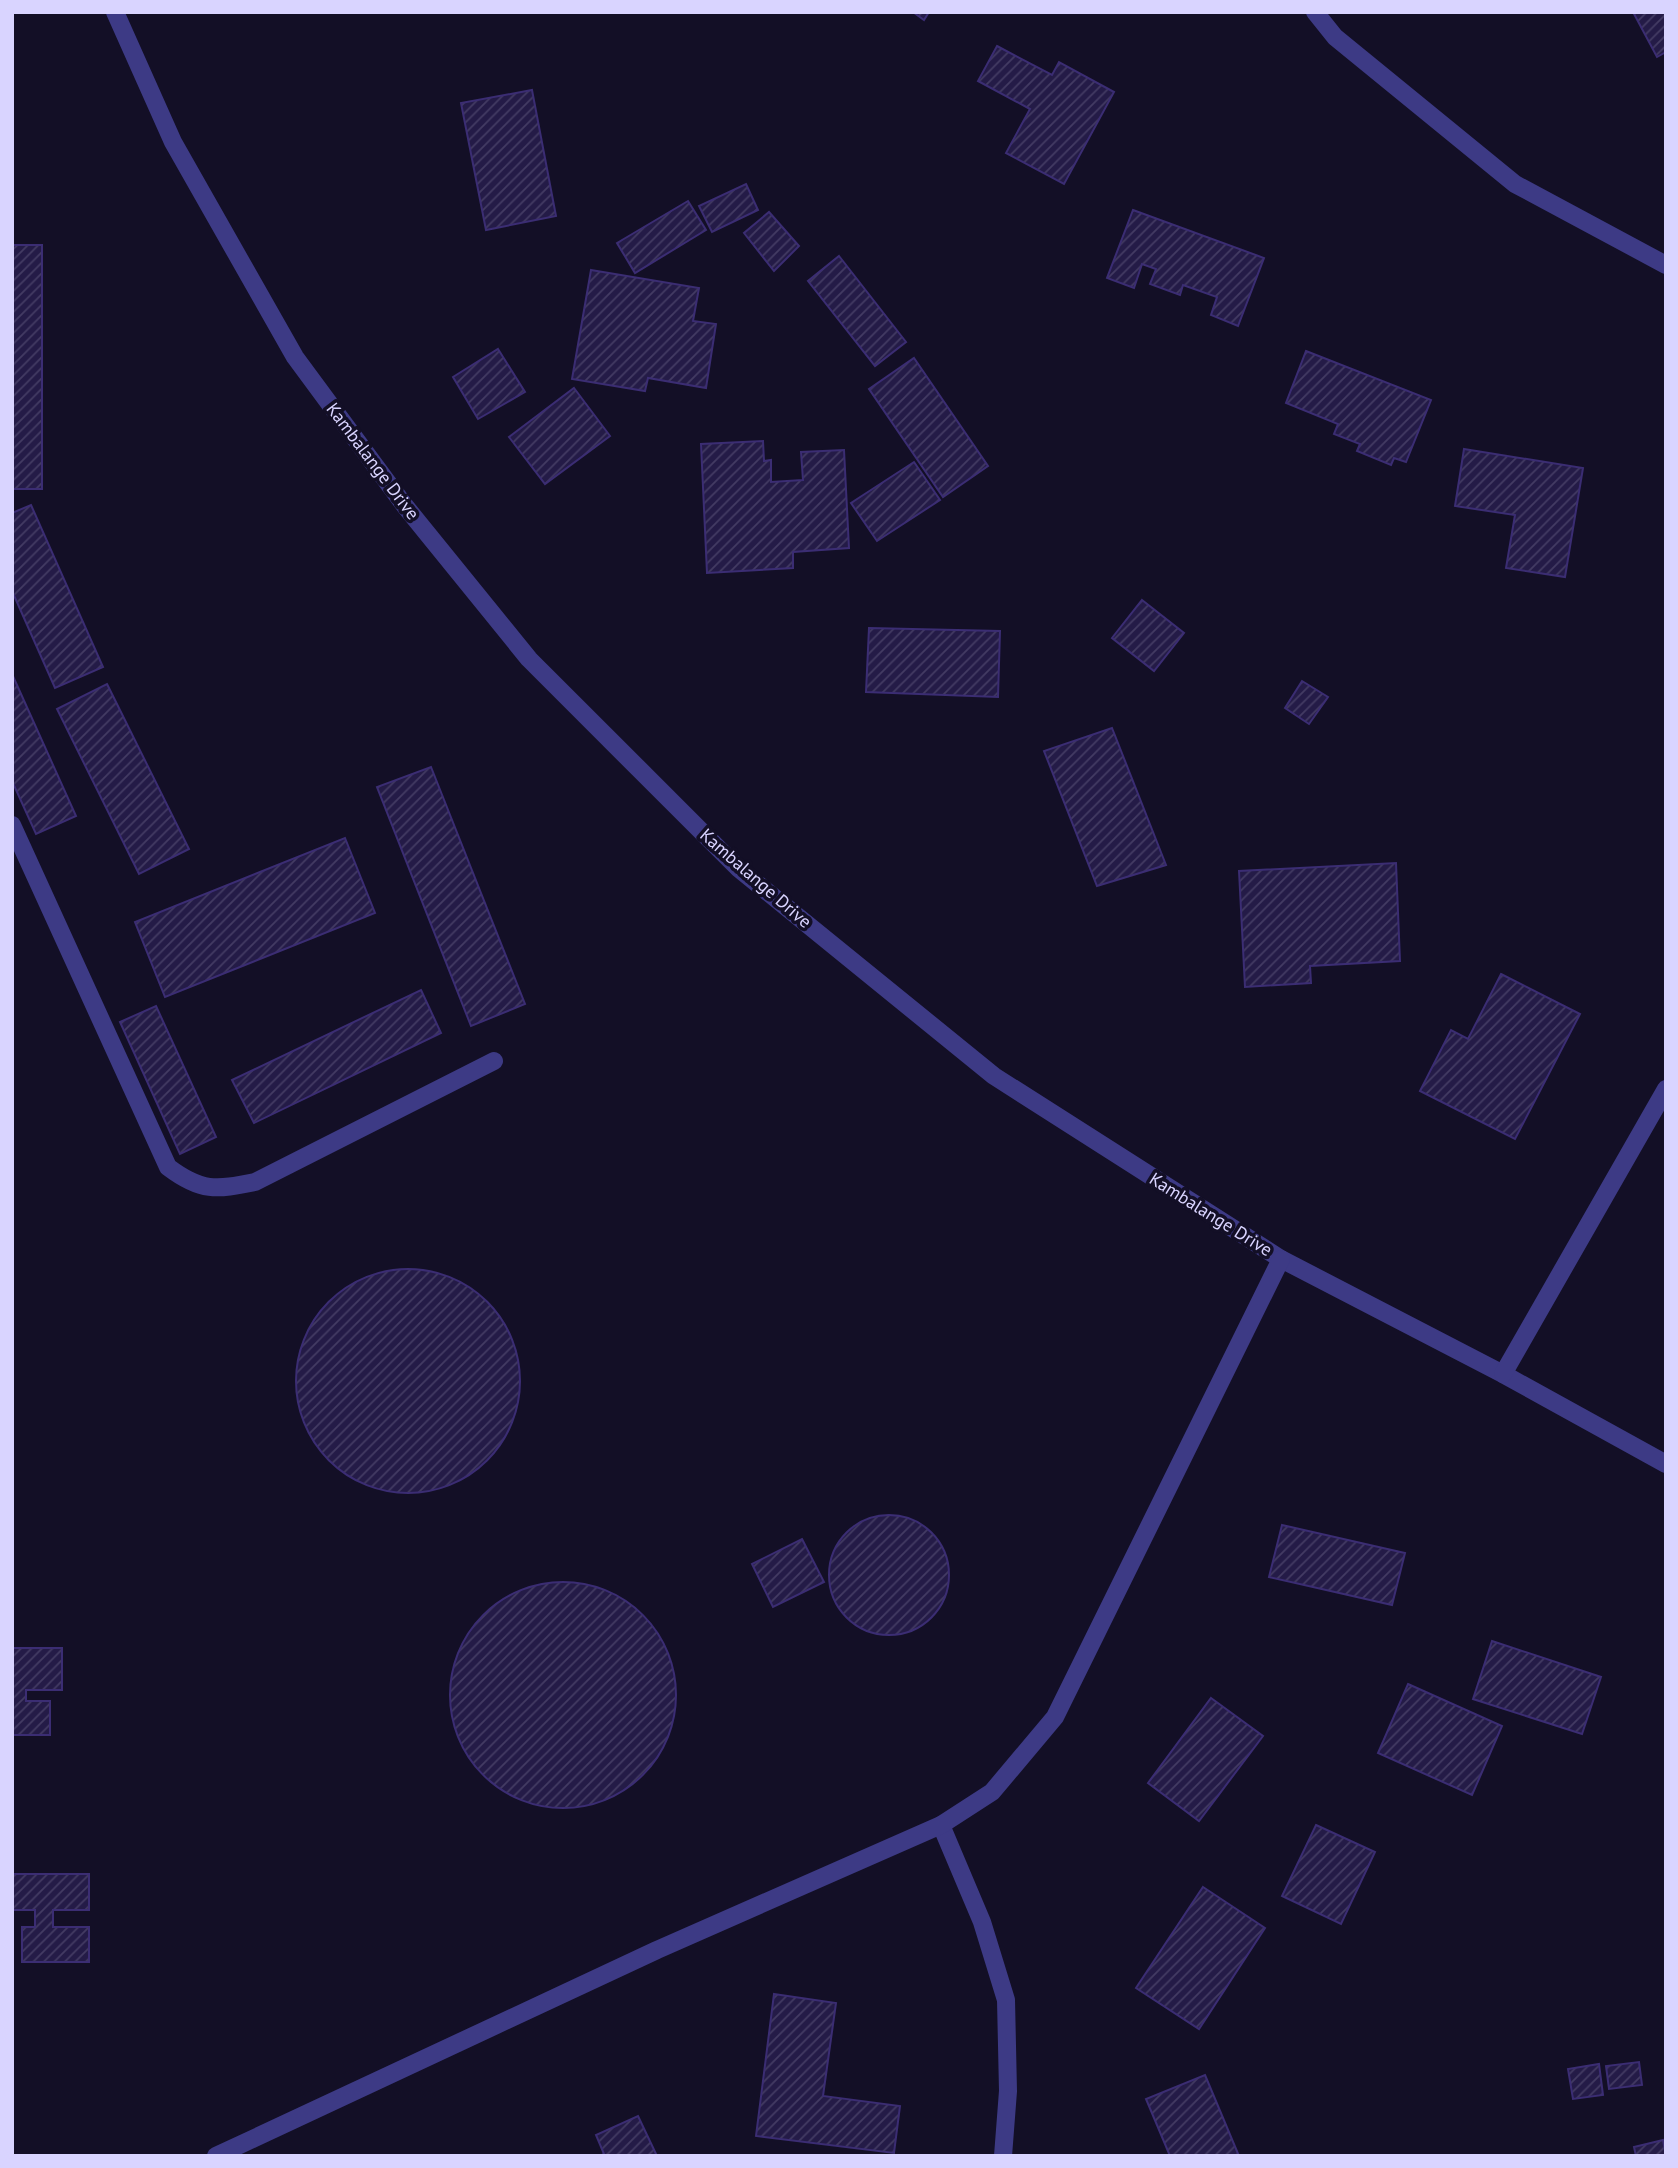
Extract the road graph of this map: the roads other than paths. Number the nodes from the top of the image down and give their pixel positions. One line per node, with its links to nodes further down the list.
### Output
1 (115, 12): 7 (street, Kambalange Drive)
2 (1315, 12): 3 (street)
3 (1666, 265)
4 (12, 825): 5 (street)
5 (494, 1061)
6 (1666, 1089): 8 (street)
7 (1281, 1259): 8 (street, Kambalange Drive); 10 (street)
8 (1503, 1374): 9 (street, Kambalange Drive)
9 (1666, 1464)
10 (941, 1825): 11 (street); 12 (street)
11 (216, 2156)
12 (1003, 2156)

